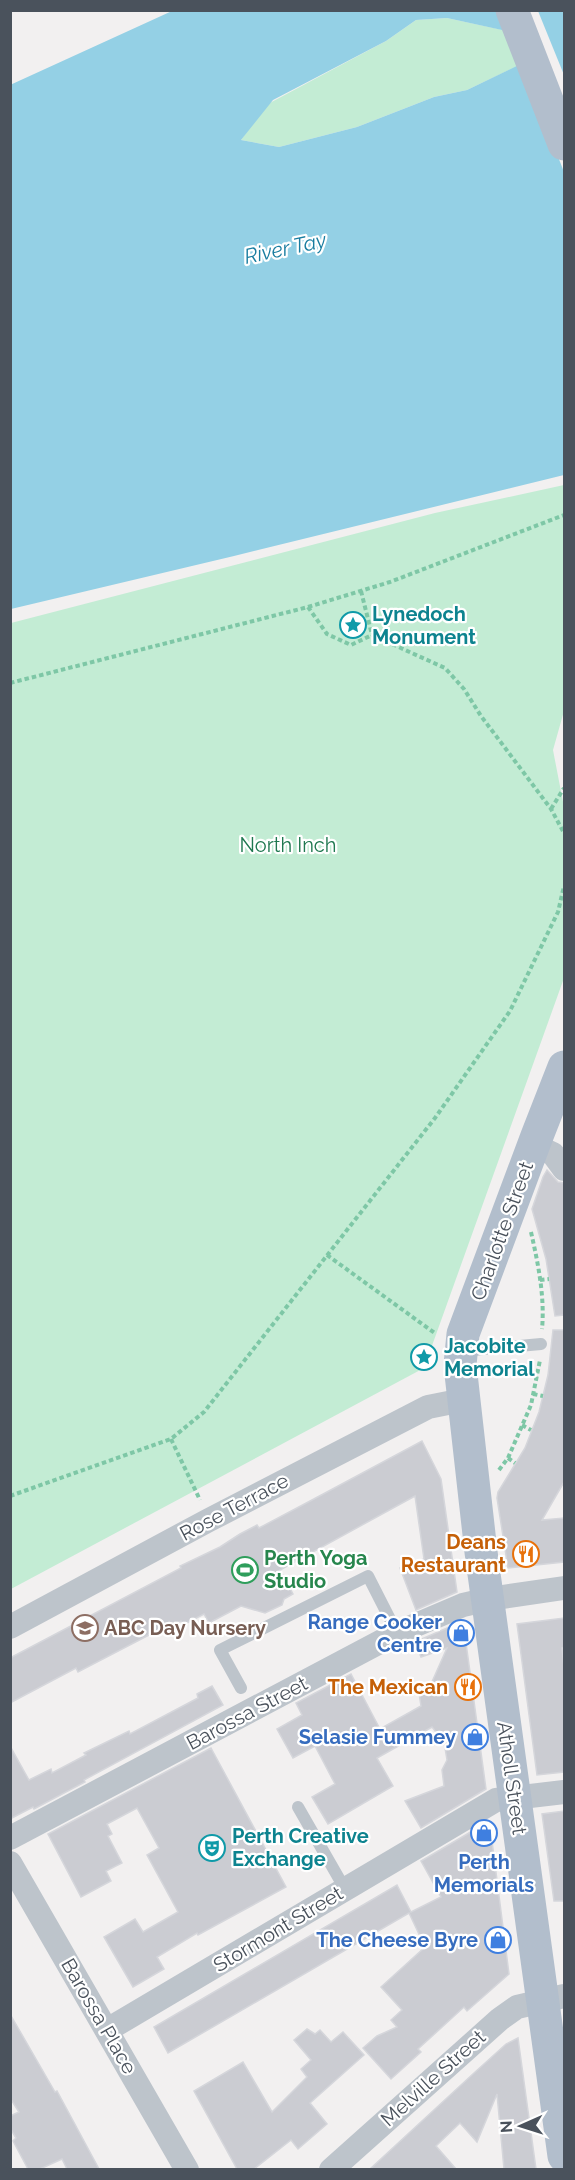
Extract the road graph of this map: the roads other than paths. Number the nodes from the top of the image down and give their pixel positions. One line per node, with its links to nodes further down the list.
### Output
1 (512, 10): 2 (main road)
2 (564, 144)
3 (564, 1067): 4 (main road, Charlotte Street)
4 (534, 1145): 5 (street); 7 (main road, Charlotte Street)
5 (564, 1169)
6 (541, 1344): 7 (lane)
7 (460, 1351): 8 (main road, Charlotte Street)
8 (463, 1400): 10 (main road, Atholl Street); 11 (street, Rose Terrace)
9 (564, 1588): 10 (street, Barossa Street)
10 (489, 1599): 12 (street, Barossa Street); 15 (main road, Atholl Street)
11 (10, 1627)
12 (397, 1633): 13 (lane); 17 (street, Barossa Street)
13 (241, 1689)
14 (564, 1792): 15 (street, Stormont Street)
15 (514, 1797): 19 (street, Stormont Street); 20 (main road, Atholl Street)
16 (298, 1807): 19 (lane)
17 (10, 1838)
18 (10, 1863): 21 (street, Barossa Place)
19 (345, 1889): 21 (street, Stormont Street)
20 (554, 1999): 22 (main road, Atholl Street); 24 (street, Melville Street)
21 (106, 2030): 23 (street, Barossa Place)
22 (564, 2156)
23 (187, 2169)
24 (331, 2169)

